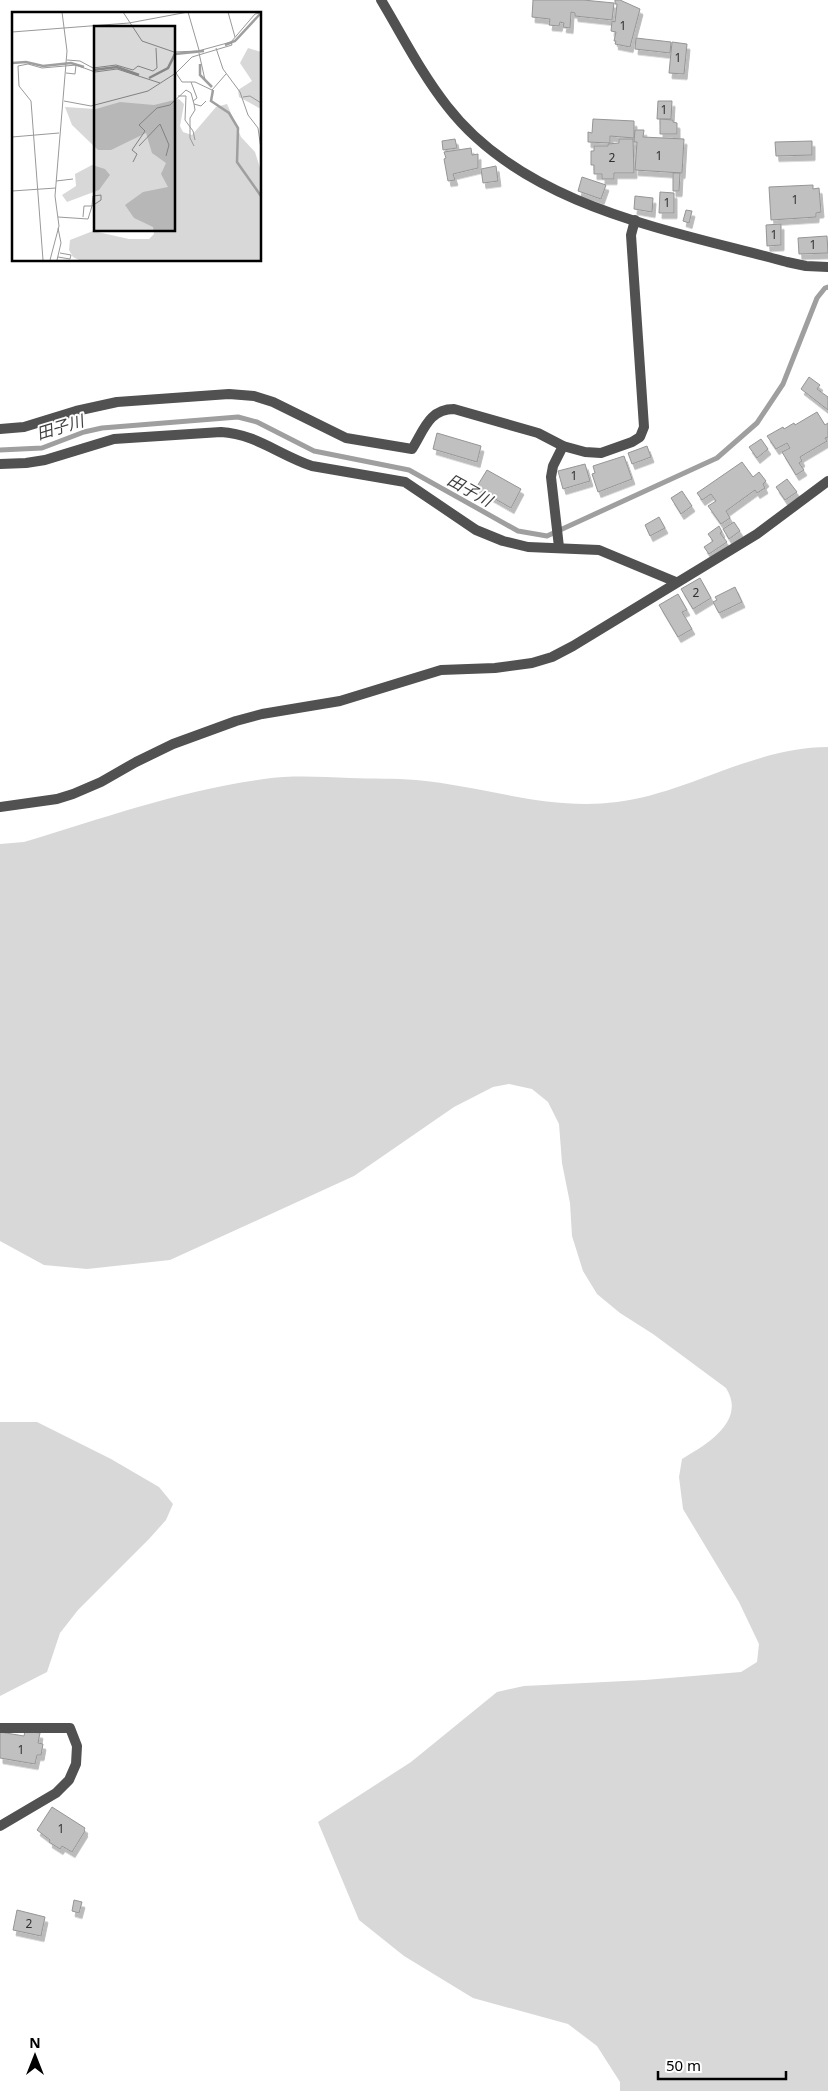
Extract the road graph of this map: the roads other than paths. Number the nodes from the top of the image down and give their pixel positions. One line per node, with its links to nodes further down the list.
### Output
1 (381, 0): 2 (street)
2 (635, 220): 3 (street); 5 (street)
3 (828, 267)
4 (0, 429): 5 (street)
5 (563, 446): 8 (street)
6 (0, 464): 8 (street)
7 (828, 481): 9 (street)
8 (558, 546): 9 (street)
9 (676, 582): 10 (street)
10 (0, 807)
11 (0, 1728): 12 (street)
12 (0, 1826)

